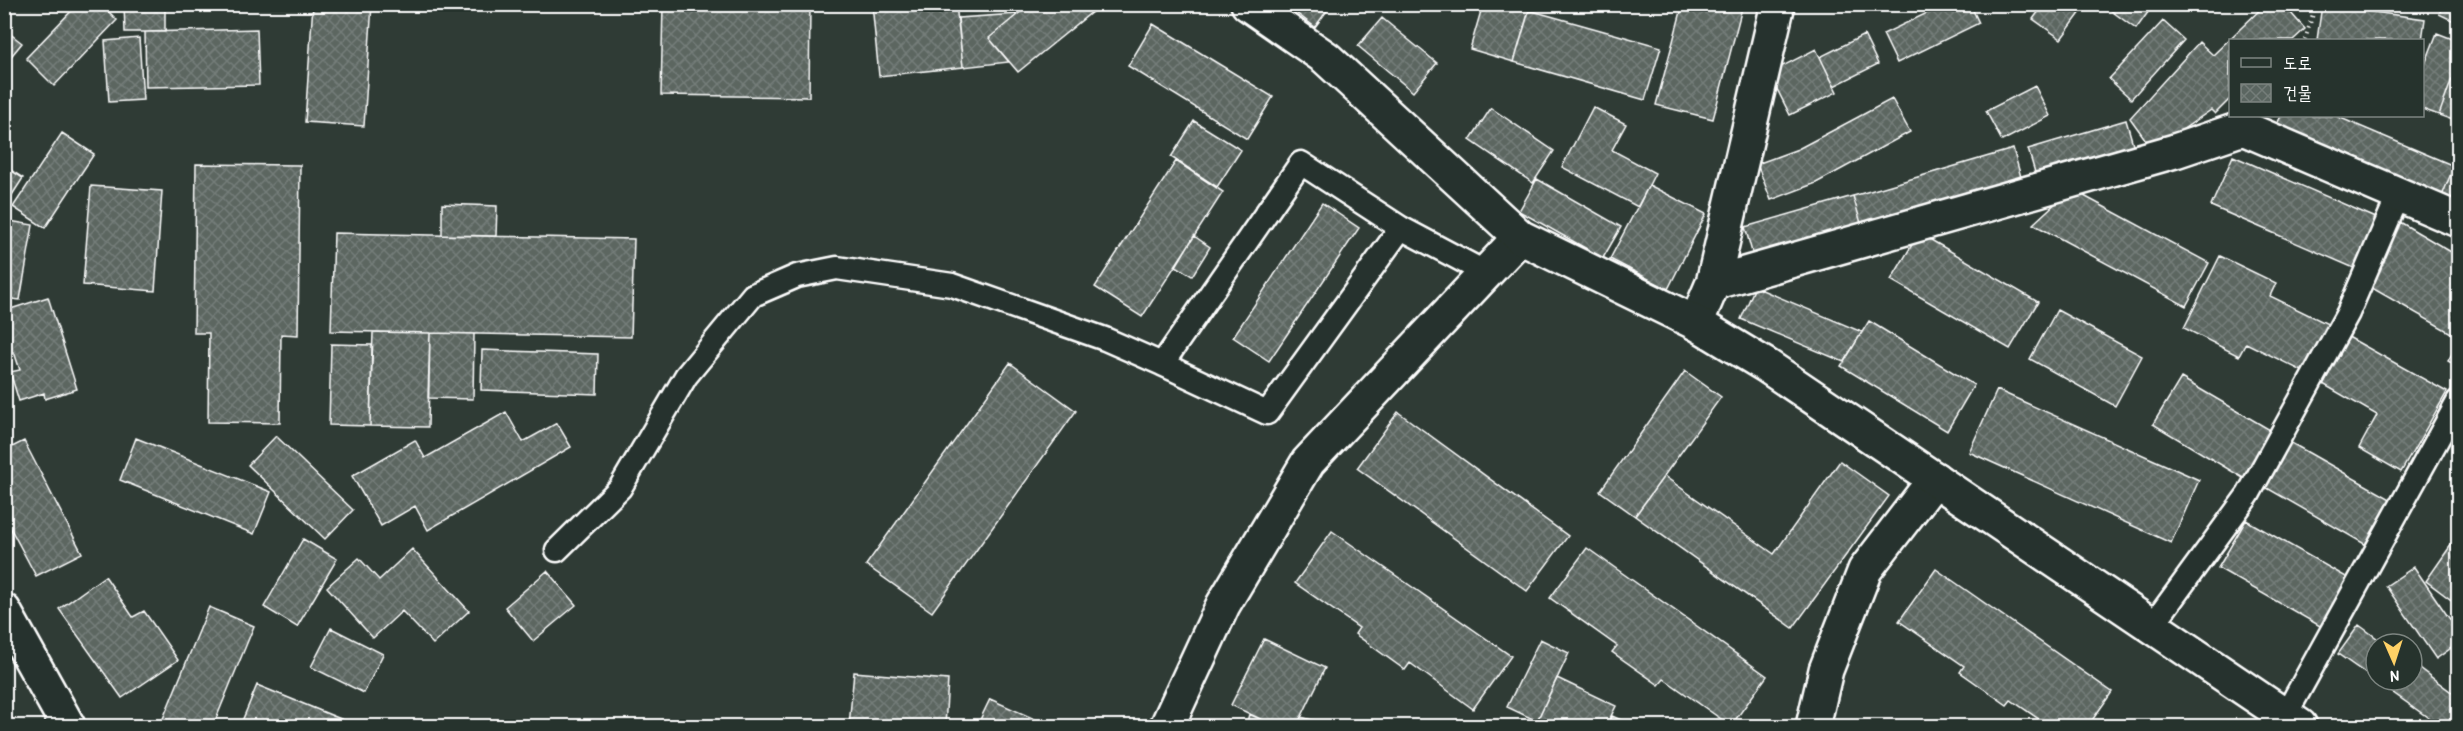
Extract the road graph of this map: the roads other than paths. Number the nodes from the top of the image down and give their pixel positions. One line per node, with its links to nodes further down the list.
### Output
1 (1248, 4): 6 (street)
2 (1778, 4): 8 (street)
3 (2399, 194): 4 (street); 8 (street); 15 (lane)
4 (2458, 220)
5 (1401, 228): 7 (lane); 10 (lane); 10 (lane)
6 (1520, 237): 7 (street); 9 (street)
7 (1486, 273): 18 (street)
8 (1713, 283): 9 (street)
9 (1696, 323): 12 (street)
10 (1162, 363): 13 (lane)
11 (2458, 402): 16 (lane)
12 (1935, 479): 15 (street); 19 (street)
13 (557, 550)
14 (4, 611): 17 (street)
15 (2152, 626): 16 (street)
16 (2293, 721)
17 (68, 726)
18 (1167, 726)
19 (1813, 726)

